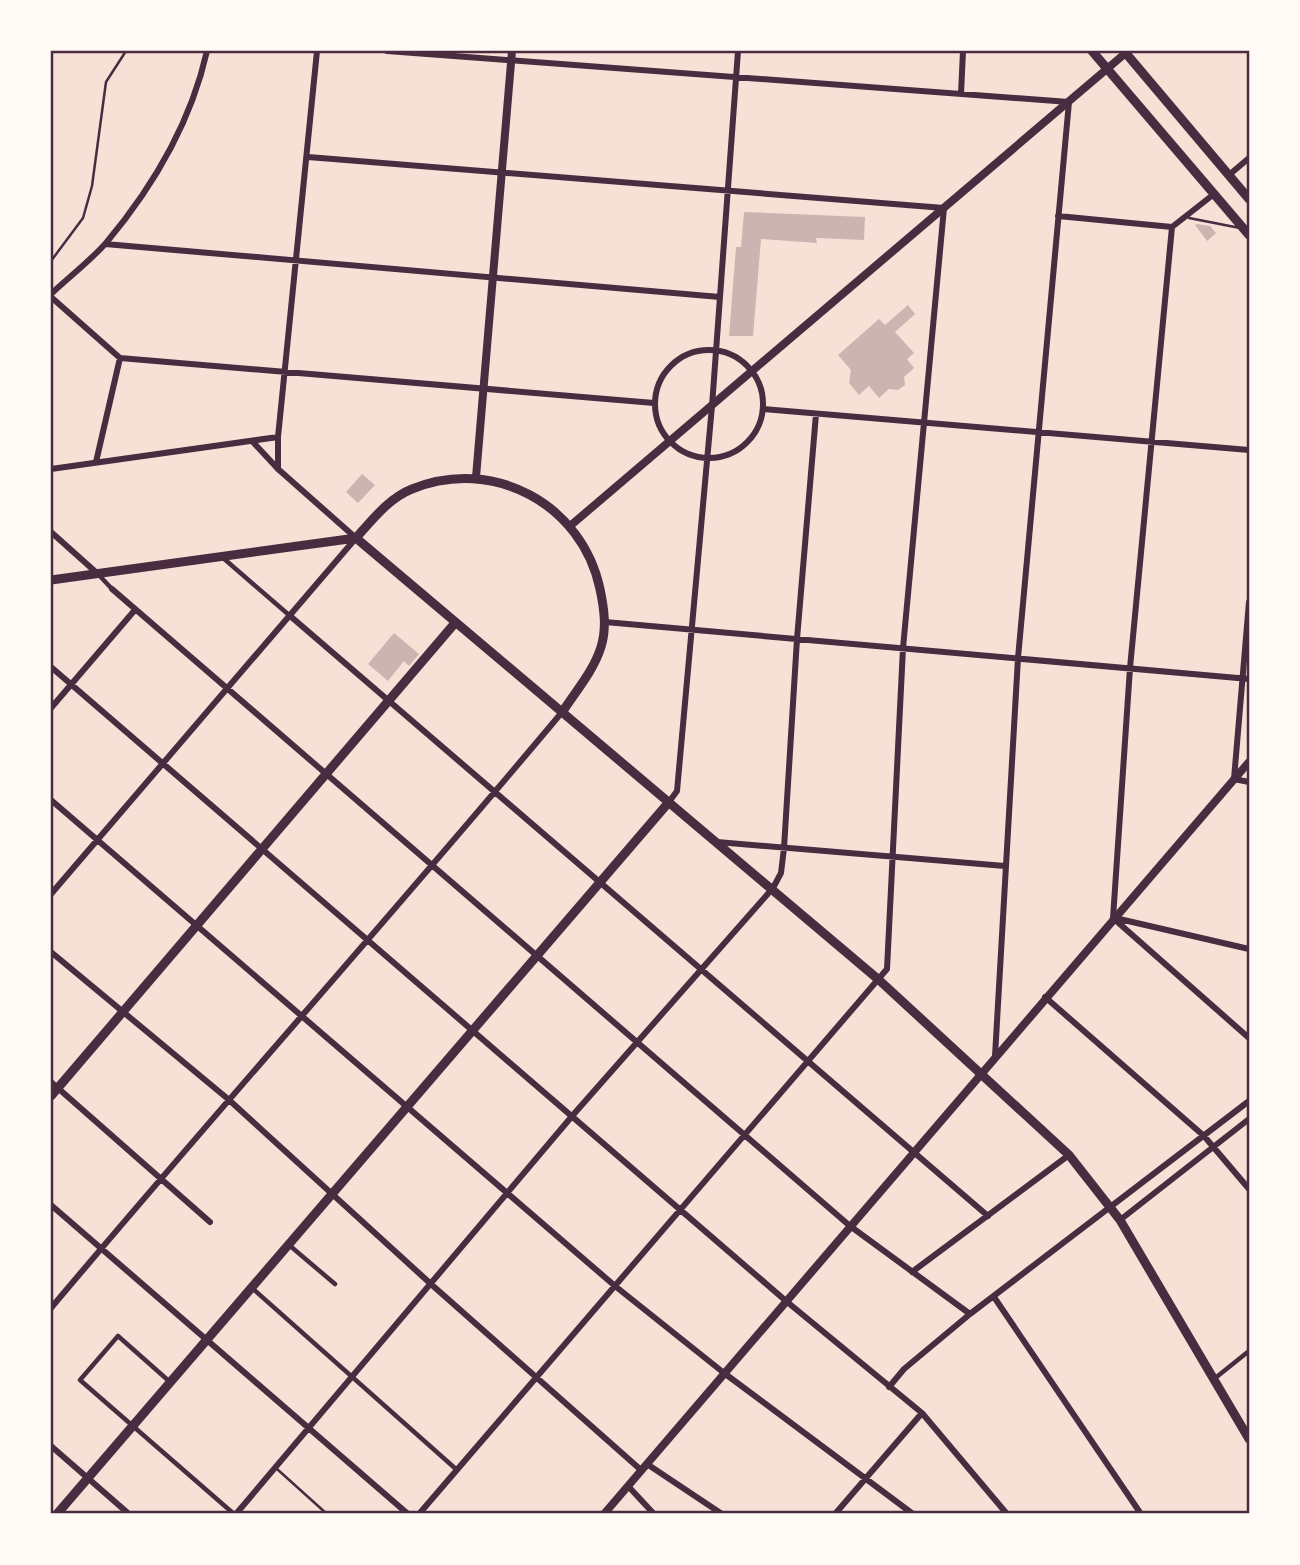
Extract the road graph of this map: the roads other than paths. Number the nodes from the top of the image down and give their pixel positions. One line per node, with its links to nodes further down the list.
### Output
1 (127, 51): 28 (lane)
2 (207, 51): 27 (street)
3 (317, 51): 15 (street)
4 (387, 51): 10 (street)
5 (512, 51): 10 (street)
6 (738, 51): 12 (street)
7 (963, 51): 13 (street)
8 (1092, 51): 11 (main road)
9 (1126, 51): 11 (street); 18 (main road)
10 (512, 61): 12 (street); 17 (street)
11 (1108, 69): 14 (street); 20 (main road)
12 (736, 77): 13 (street); 19 (street)
13 (961, 94): 14 (street)
14 (1069, 102): 22 (street); 23 (street)
15 (308, 157): 17 (street); 29 (street)
16 (1249, 158): 18 (street)
17 (502, 174): 19 (street); 30 (street)
18 (1229, 175): 21 (main road)
19 (728, 189): 22 (street); 32 (street)
20 (1214, 194): 24 (street); 26 (main road)
21 (1249, 199)
22 (944, 208): 35 (street); 42 (street)
23 (1058, 216): 25 (street); 43 (street)
24 (1185, 217): 25 (street); 26 (lane)
25 (1172, 227): 47 (street)
26 (1247, 232)
27 (105, 244): 29 (street); 31 (street)
28 (51, 261)
29 (298, 262): 30 (street); 36 (street)
30 (493, 279): 32 (street); 37 (street)
31 (51, 295): 34 (street)
32 (720, 297): 33 (street)
33 (715, 348): 35 (street); 38 (street); 39 (street)
34 (120, 358): 36 (street); 50 (street)
35 (753, 371): 39 (street); 40 (street)
36 (286, 373): 37 (street); 44 (street)
37 (484, 387): 38 (street); 53 (street)
38 (654, 403): 46 (street)
39 (712, 406): 46 (street); 49 (street)
40 (763, 409): 41 (street); 49 (street)
41 (816, 414): 42 (street); 67 (street)
42 (924, 423): 43 (street); 68 (street)
43 (1038, 432): 47 (street); 69 (street)
44 (278, 437): 45 (street); 52 (street)
45 (252, 441): 50 (street); 52 (street)
46 (669, 442): 49 (street); 54 (street)
47 (1150, 442): 48 (street); 71 (street)
48 (1249, 450)
49 (707, 459): 66 (street)
50 (96, 462): 51 (street)
51 (51, 469)
52 (278, 469): 56 (street)
53 (476, 477): 54 (main road); 56 (main road)
54 (570, 526): 64 (main road)
55 (51, 532): 58 (street)
56 (356, 538): 57 (main road); 63 (street); 65 (main road)
57 (221, 556): 58 (main road); 63 (street)
58 (98, 574): 59 (main road); 60 (street)
59 (51, 580)
60 (112, 589): 62 (street)
61 (1249, 601): 72 (street)
62 (134, 611): 73 (street); 74 (street)
63 (289, 615): 74 (street); 75 (street)
64 (605, 622): 66 (street); 77 (main road)
65 (455, 623): 75 (main road); 77 (main road)
66 (691, 630): 67 (street); 85 (street)
67 (797, 639): 68 (street); 88 (street)
68 (903, 649): 69 (street); 90 (street)
69 (1018, 658): 71 (street); 91 (street)
70 (51, 667): 73 (street)
71 (1130, 668): 72 (street); 96 (street)
72 (1246, 678): 81 (street)
73 (71, 685): 76 (street); 79 (street)
74 (225, 689): 79 (street); 80 (street)
75 (389, 700): 80 (main road); 83 (street)
76 (51, 708)
77 (563, 711): 83 (street); 85 (main road)
78 (1249, 762): 81 (street)
79 (162, 763): 86 (street); 89 (street)
80 (325, 775): 89 (main road); 92 (street)
81 (1234, 779): 82 (street); 96 (street)
82 (1249, 782)
83 (496, 792): 92 (street); 93 (street)
84 (51, 800): 86 (street)
85 (670, 802): 87 (main road); 93 (main road)
86 (97, 840): 95 (street); 97 (street)
87 (718, 842): 88 (street); 94 (main road)
88 (785, 848): 90 (street); 94 (street)
89 (262, 849): 97 (main road); 98 (street)
90 (890, 858): 91 (street); 103 (street)
91 (1005, 866): 110 (street)
92 (432, 867): 98 (street); 101 (street)
93 (600, 882): 101 (main road); 102 (street)
94 (773, 888): 102 (street); 103 (main road)
95 (51, 894)
96 (1113, 918): 99 (street); 104 (street); 108 (street)
97 (197, 926): 105 (main road); 106 (street)
98 (368, 941): 106 (street); 107 (street)
99 (1249, 949)
100 (51, 952): 105 (street)
101 (538, 955): 107 (main road); 109 (street)
102 (700, 968): 109 (street); 111 (street)
103 (878, 980): 111 (street); 112 (main road)
104 (1045, 998): 110 (street); 120 (street)
105 (123, 1011): 113 (main road); 114 (street)
106 (302, 1016): 114 (street); 116 (street)
107 (472, 1031): 116 (main road); 117 (street)
108 (1249, 1038)
109 (636, 1041): 117 (street); 119 (street)
110 (995, 1056): 112 (street)
111 (809, 1061): 119 (street); 122 (street)
112 (979, 1075): 122 (street); 123 (main road)
113 (53, 1089): 124 (street)
114 (228, 1099): 124 (street); 127 (street)
115 (1249, 1101): 120 (street)
116 (408, 1106): 126 (street); 127 (main road)
117 (572, 1115): 126 (street); 130 (street)
118 (1249, 1119): 121 (street)
119 (745, 1136): 130 (street); 134 (street)
120 (1204, 1136): 121 (street); 129 (street)
121 (1214, 1147): 125 (street); 132 (street)
122 (914, 1151): 131 (street); 134 (street)
123 (1069, 1155): 129 (main road); 131 (street)
124 (159, 1177): 133 (street); 136 (street)
125 (1249, 1189)
126 (507, 1192): 139 (street); 140 (street)
127 (333, 1193): 135 (main road); 139 (street)
128 (51, 1205): 136 (street)
129 (1111, 1208): 132 (main road); 142 (street)
130 (680, 1210): 140 (street); 143 (street)
131 (988, 1216): 137 (street)
132 (1120, 1220): 151 (main road)
133 (210, 1222)
134 (850, 1226): 137 (street); 143 (street)
135 (289, 1245): 138 (street); 141 (main road)
136 (100, 1249): 144 (street); 146 (street)
137 (912, 1272): 145 (street)
138 (335, 1283)
139 (432, 1285): 149 (street); 150 (street)
140 (615, 1286): 148 (street); 149 (street)
141 (251, 1288): 146 (main road); 150 (street)
142 (994, 1297): 145 (street); 177 (street)
143 (786, 1301): 148 (street); 153 (street)
144 (51, 1308)
145 (970, 1314): 153 (street)
146 (208, 1339): 152 (main road); 156 (street)
147 (1249, 1351): 151 (street)
148 (724, 1373): 159 (street); 163 (street)
149 (538, 1376): 159 (street); 161 (street)
150 (353, 1378): 156 (street); 161 (street)
151 (1214, 1380): 157 (main road)
152 (170, 1382): 155 (main road); 155 (street)
153 (888, 1387): 154 (street)
154 (922, 1413): 163 (street); 176 (street)
155 (134, 1424): 162 (main road); 167 (street)
156 (309, 1429): 160 (street); 169 (street)
157 (1249, 1439)
158 (51, 1446): 162 (street)
159 (644, 1467): 164 (street); 173 (street)
160 (276, 1468): 167 (street); 168 (lane)
161 (457, 1470): 170 (street)
162 (88, 1478): 165 (main road); 166 (street)
163 (866, 1478): 174 (street); 175 (street)
164 (628, 1486): 171 (street); 172 (street)
165 (57, 1514)
166 (129, 1514)
167 (235, 1514)
168 (327, 1514)
169 (408, 1514)
170 (419, 1514)
171 (604, 1514)
172 (654, 1514)
173 (722, 1514)
174 (835, 1514)
175 (913, 1514)
176 (1007, 1514)
177 (1141, 1514)

